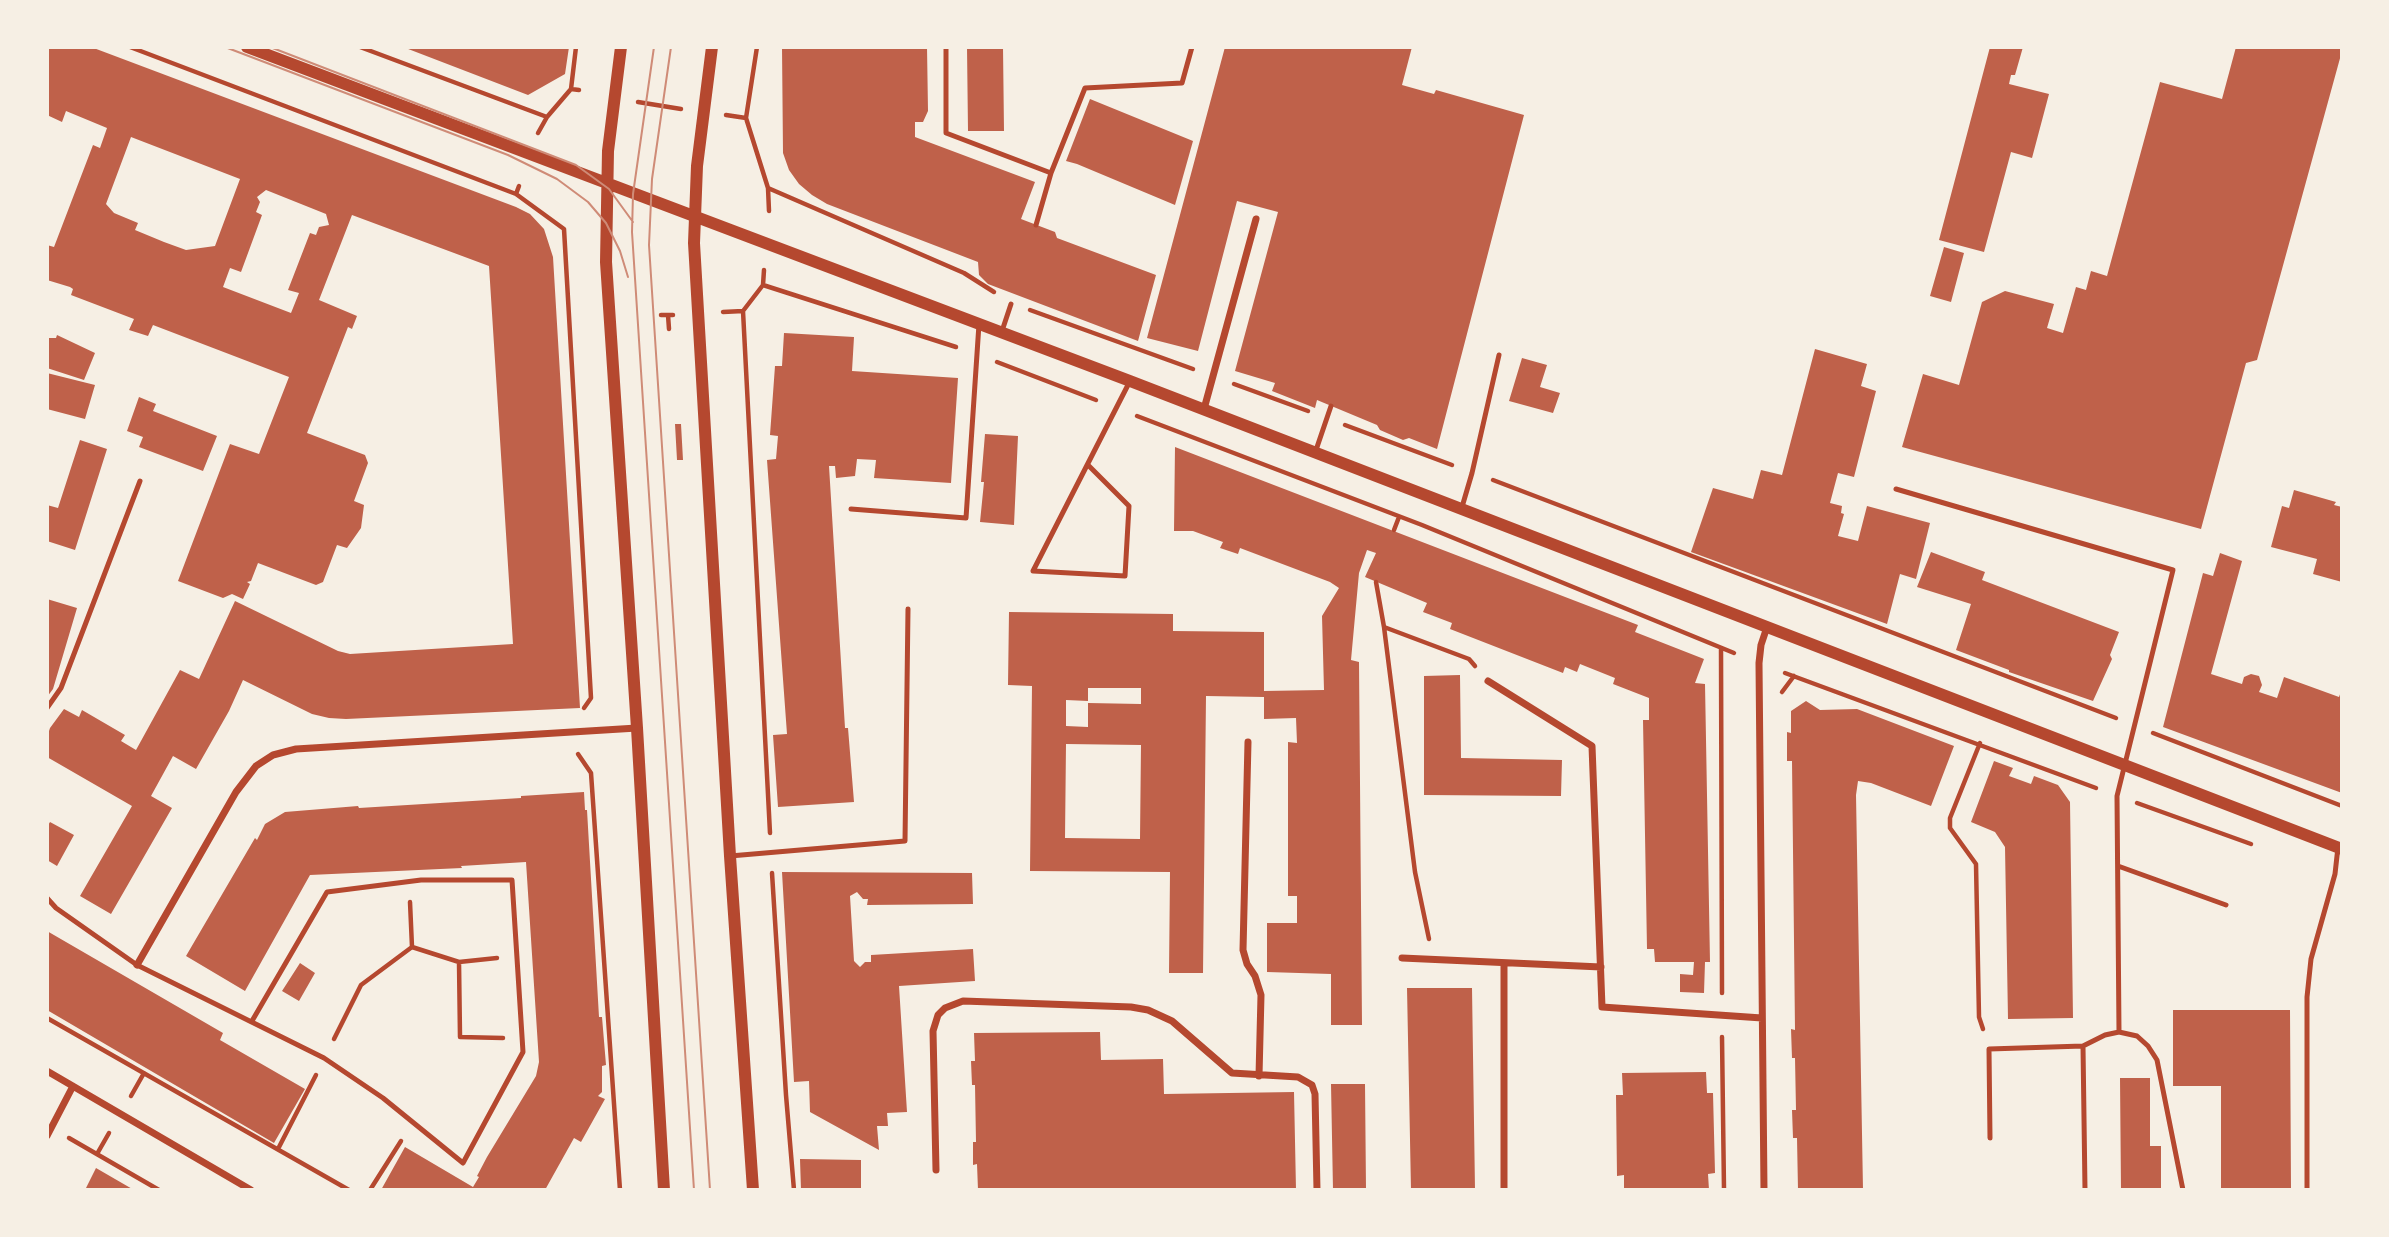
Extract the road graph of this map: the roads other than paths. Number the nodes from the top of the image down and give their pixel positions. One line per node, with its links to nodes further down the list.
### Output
1 (247, 47): 7 (street)
2 (621, 47): 7 (street)
3 (712, 47): 8 (street)
4 (946, 47): 6 (lane)
5 (1192, 47): 6 (lane)
6 (1051, 173): 10 (lane)
7 (606, 184): 8 (street); 28 (street)
8 (694, 215): 12 (street); 32 (street)
9 (1256, 219): 17 (street)
10 (1036, 225)
11 (1011, 304): 13 (lane)
12 (979, 324): 13 (street); 22 (lane)
13 (1002, 332): 15 (street)
14 (1499, 355): 23 (lane)
15 (1129, 381): 17 (street); 19 (lane)
16 (1331, 406): 18 (lane)
17 (1204, 409): 18 (street)
18 (1314, 453): 23 (street)
19 (1088, 465): 19 (lane)
20 (140, 481): 27 (lane)
21 (1896, 489): 30 (lane)
22 (851, 509)
23 (1461, 510): 25 (street)
24 (908, 609): 32 (lane)
25 (1767, 628): 30 (street); 40 (street)
26 (1488, 681): 39 (street)
27 (47, 708)
28 (637, 728): 38 (street); 51 (street)
29 (1248, 741): 45 (street)
30 (2123, 765): 31 (street); 33 (lane)
31 (2340, 848): 58 (lane)
32 (730, 856): 52 (street)
33 (2118, 866): 35 (lane); 42 (lane)
34 (47, 898): 38 (lane)
35 (2226, 905)
36 (1402, 958): 37 (street)
37 (1504, 963): 39 (street); 54 (street)
38 (137, 965): 41 (lane)
39 (1601, 967): 40 (street)
40 (1762, 1018): 55 (street)
41 (252, 1021): 41 (lane)
42 (2119, 1032): 43 (lane); 57 (lane)
43 (2083, 1046): 48 (lane); 56 (lane)
44 (47, 1071): 46 (street)
45 (1259, 1076): 49 (street); 53 (street)
46 (73, 1086): 47 (street); 50 (street)
47 (47, 1136)
48 (1990, 1138)
49 (936, 1171)
50 (251, 1190)
51 (664, 1190)
52 (753, 1190)
53 (1317, 1190)
54 (1504, 1190)
55 (1764, 1190)
56 (2085, 1190)
57 (2183, 1190)
58 (2306, 1190)

